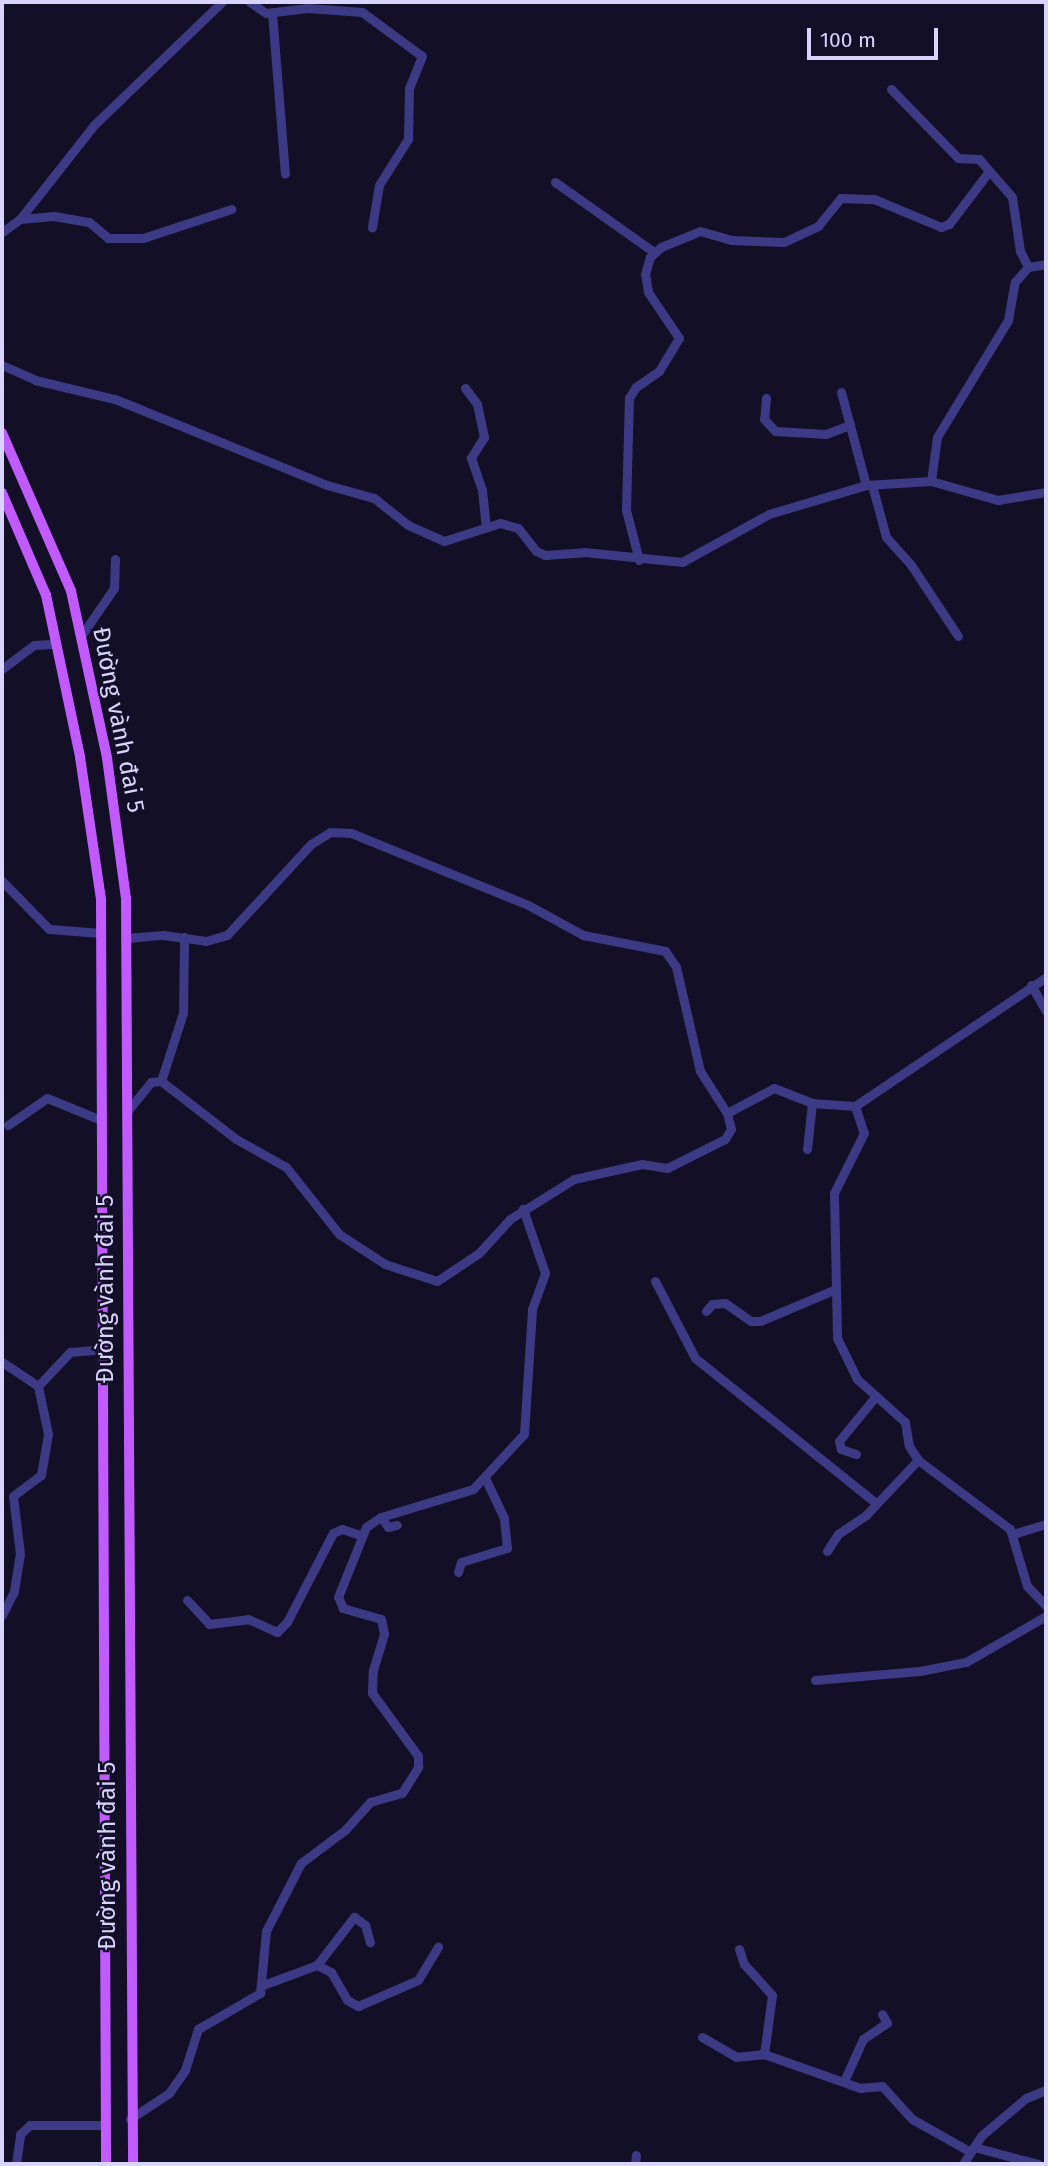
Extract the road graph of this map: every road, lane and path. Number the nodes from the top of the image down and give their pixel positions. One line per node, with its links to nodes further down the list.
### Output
1 (222, 2): 9 (street)
2 (250, 2): 3 (street)
3 (272, 13): 5 (street); 10 (street)
4 (891, 89): 6 (street)
5 (285, 173)
6 (987, 174): 12 (street); 14 (street)
7 (555, 182): 12 (street)
8 (231, 209): 9 (street)
9 (20, 219): 11 (street)
10 (372, 226)
11 (2, 232)
12 (654, 252): 27 (street)
13 (1046, 264): 14 (street)
14 (1028, 267): 21 (street)
15 (2, 365): 25 (street)
16 (465, 388): 25 (street)
17 (841, 392): 19 (street)
18 (766, 398): 19 (street)
19 (850, 425): 22 (street)
20 (2, 433): 28 (main road, Đường vành đai 5)
21 (931, 481): 22 (street); 23 (street)
22 (869, 485): 27 (street); 29 (street)
23 (1046, 492)
24 (2, 493): 30 (main road, Đường vành đai 5)
25 (486, 526): 27 (street)
26 (116, 559): 28 (street)
27 (639, 560)
28 (81, 636): 35 (main road, Đường vành đai 5)
29 (958, 636)
30 (56, 644): 31 (street); 33 (main road, Đường vành đai 5)
31 (2, 669)
32 (2, 881): 33 (street)
33 (101, 933): 44 (main road, Đường vành đai 5)
34 (184, 937): 35 (street); 39 (street); 43 (street)
35 (127, 938): 42 (main road, Đường vành đai 5)
36 (1046, 976): 37 (street)
37 (1031, 985): 38 (street); 41 (street)
38 (1046, 1011)
39 (162, 1081): 42 (street); 47 (street)
40 (812, 1103): 41 (street); 43 (street); 46 (street)
41 (855, 1106): 49 (street)
42 (127, 1112): 81 (main road, Đường vành đai 5)
43 (727, 1113): 47 (street)
44 (102, 1120): 45 (street); 51 (main road, Đường vành đai 5)
45 (8, 1125)
46 (807, 1149)
47 (523, 1209): 57 (street)
48 (655, 1282): 58 (street)
49 (836, 1289): 50 (street); 54 (street)
50 (706, 1311)
51 (102, 1349): 53 (street); 82 (main road, Đường vành đai 5)
52 (2, 1362): 53 (street)
53 (38, 1386): 68 (street)
54 (876, 1396): 55 (street); 56 (street)
55 (856, 1454)
56 (918, 1460): 58 (street); 62 (street)
57 (485, 1478): 59 (street); 65 (street)
58 (876, 1502): 64 (street)
59 (382, 1517): 61 (street); 63 (street)
60 (1046, 1524): 62 (street)
61 (397, 1525)
62 (1013, 1534): 67 (street)
63 (361, 1535): 66 (street); 75 (street)
64 (827, 1551)
65 (458, 1572)
66 (187, 1600)
67 (1046, 1606)
68 (2, 1615)
69 (1046, 1616): 70 (street)
70 (815, 1680)
71 (370, 1941): 74 (street)
72 (438, 1947): 74 (street)
73 (739, 1949): 78 (street)
74 (317, 1965): 75 (street)
75 (263, 1985): 81 (street)
76 (882, 2014): 79 (street)
77 (702, 2037): 78 (street)
78 (764, 2054): 79 (street)
79 (844, 2081): 83 (street)
80 (1046, 2090): 83 (street)
81 (130, 2119): 86 (main road, Đường vành đai 5)
82 (103, 2125): 84 (street); 85 (main road, Đường vành đai 5)
83 (971, 2149): 87 (street); 88 (street)
84 (16, 2164)
85 (106, 2164)
86 (132, 2164)
87 (962, 2164)
88 (1038, 2164)

